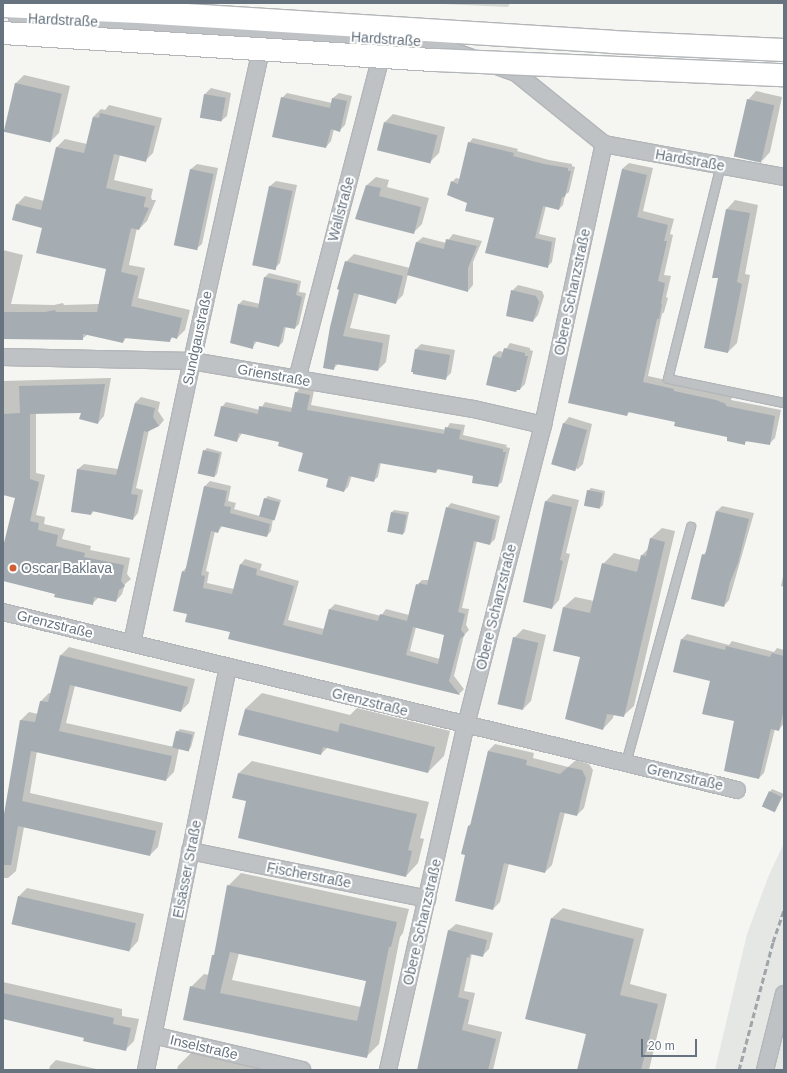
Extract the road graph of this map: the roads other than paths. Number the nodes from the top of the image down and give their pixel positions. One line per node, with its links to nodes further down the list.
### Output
1 (3, 6): 6 (highway)
2 (3, 16): 3 (street, Hardstraße)
3 (264, 32): 5 (street, Hardstraße); 12 (street, Sundgaustraße)
4 (3, 33): 7 (highway, bridge)
5 (386, 38): 8 (street, Hardstraße); 13 (street, Wallstraße)
6 (784, 50)
7 (784, 75)
8 (604, 144): 9 (street, Hardstraße); 15 (street, Obere Schanzstraße)
9 (721, 166): 10 (street, Hardstraße); 14 (lane)
10 (784, 177)
11 (3, 357): 12 (street, Grienstraße)
12 (192, 361): 13 (street, Grienstraße); 18 (street, Sundgaustraße)
13 (297, 379): 15 (street, Grienstraße)
14 (784, 403)
15 (543, 425): 20 (street, Obere Schanzstraße)
16 (691, 527): 21 (lane)
17 (3, 612): 18 (street, Grenzstraße)
18 (132, 643): 19 (street, Grenzstraße)
19 (228, 667): 20 (street, Grenzstraße); 23 (street, Elsässer Straße)
20 (466, 725): 21 (street, Grenzstraße); 24 (street, Obere Schanzstraße)
21 (626, 763): 22 (street, Grenzstraße)
22 (737, 790)
23 (190, 851): 24 (street, Fischerstraße); 26 (street, Elsässer Straße)
24 (427, 899): 29 (street, Obere Schanzstraße)
25 (784, 994): 30 (street)
26 (153, 1035): 27 (street, Elsässer Straße); 28 (street, Inselstraße)
27 (146, 1070)
28 (302, 1070)
29 (388, 1070)
30 (765, 1070)

